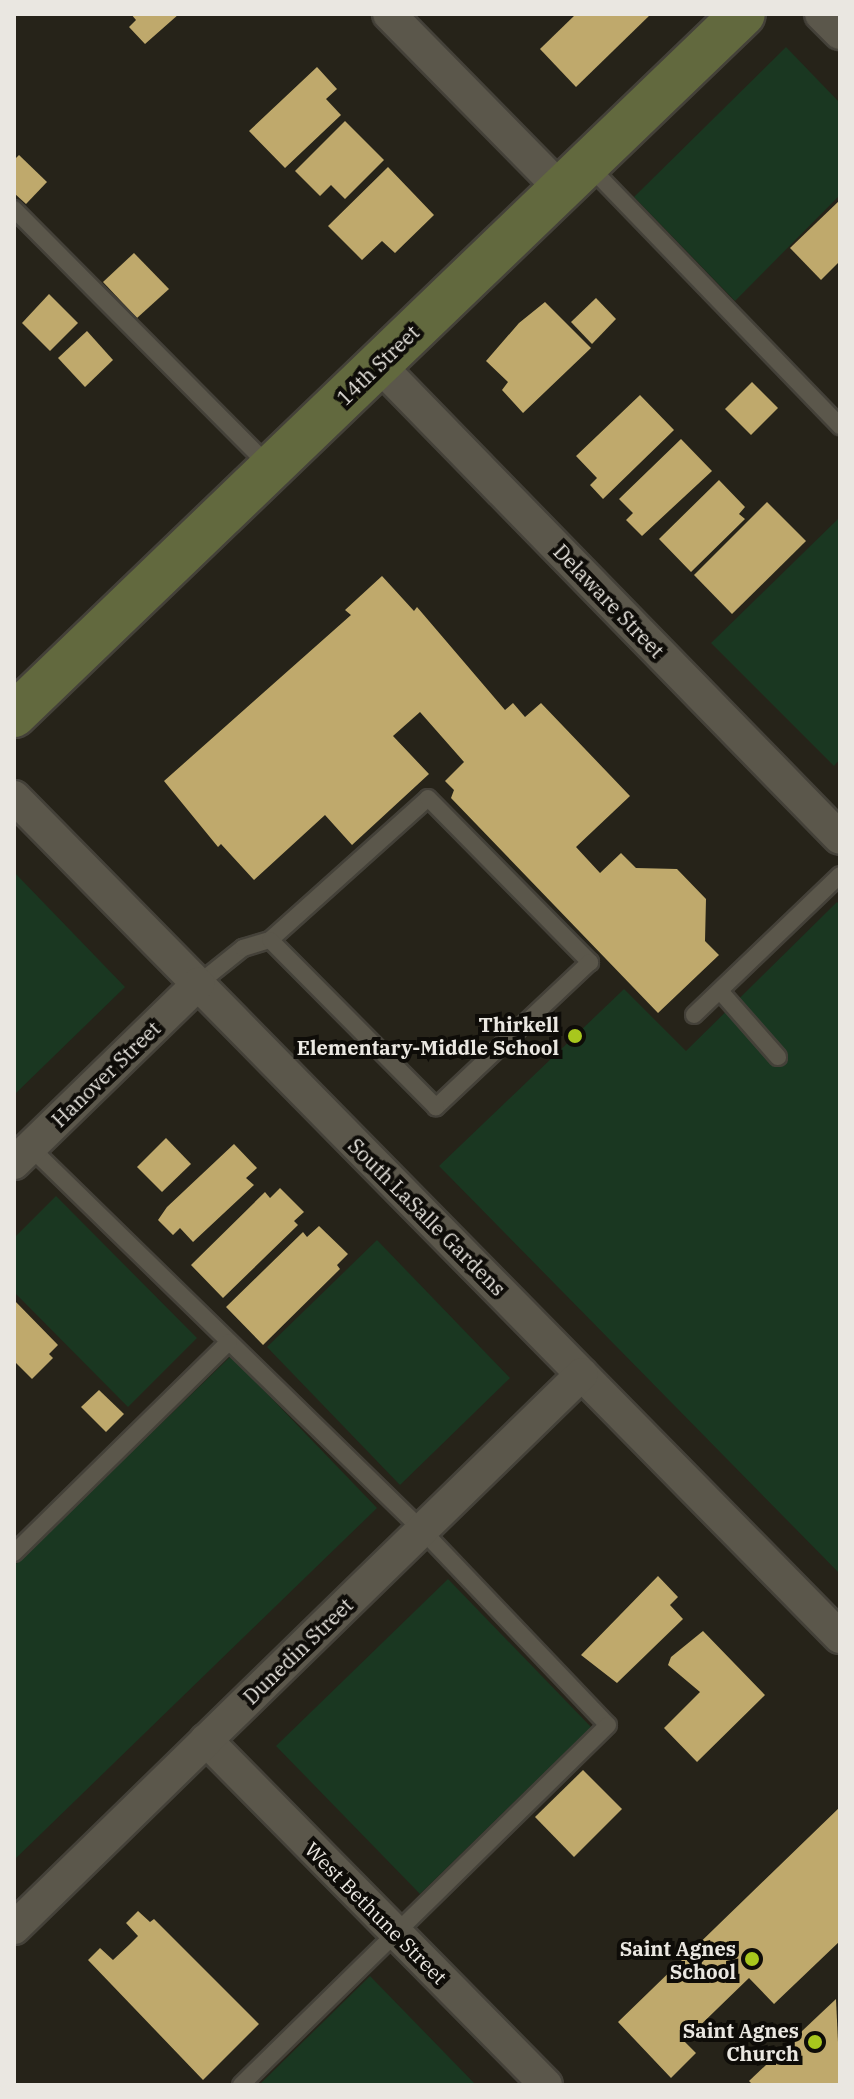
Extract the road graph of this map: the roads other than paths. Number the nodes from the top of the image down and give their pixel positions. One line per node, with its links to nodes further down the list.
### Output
1 (389, 14): 5 (street)
2 (743, 14): 5 (street, 14th Street)
3 (821, 14): 4 (street)
4 (840, 33)
5 (574, 176): 7 (street, 14th Street); 8 (lane)
6 (14, 209): 9 (lane)
7 (379, 365): 9 (street, 14th Street); 12 (street, Delaware Street)
8 (840, 426)
9 (271, 468): 10 (street, 14th Street)
10 (14, 715)
11 (14, 797): 15 (street, South LaSalle Gardens)
12 (840, 838)
13 (840, 875): 16 (lane)
14 (270, 940): 14 (lane); 15 (lane)
15 (198, 984): 19 (street, Hanover Street); 21 (street, South LaSalle Gardens)
16 (720, 991): 17 (lane); 18 (lane)
17 (694, 1015)
18 (778, 1057)
19 (22, 1155): 20 (lane)
20 (229, 1342): 22 (lane); 23 (lane)
21 (582, 1374): 22 (street, Dunedin Street); 24 (street, South LaSalle Gardens)
22 (422, 1530): 25 (street, Dunedin Street); 27 (lane)
23 (14, 1553)
24 (840, 1637)
25 (206, 1740): 26 (street, Dunedin Street); 27 (street, West Bethune Street)
26 (14, 1928)
27 (397, 1934): 28 (lane); 29 (street, West Bethune Street)
28 (241, 2085)
29 (546, 2085)

